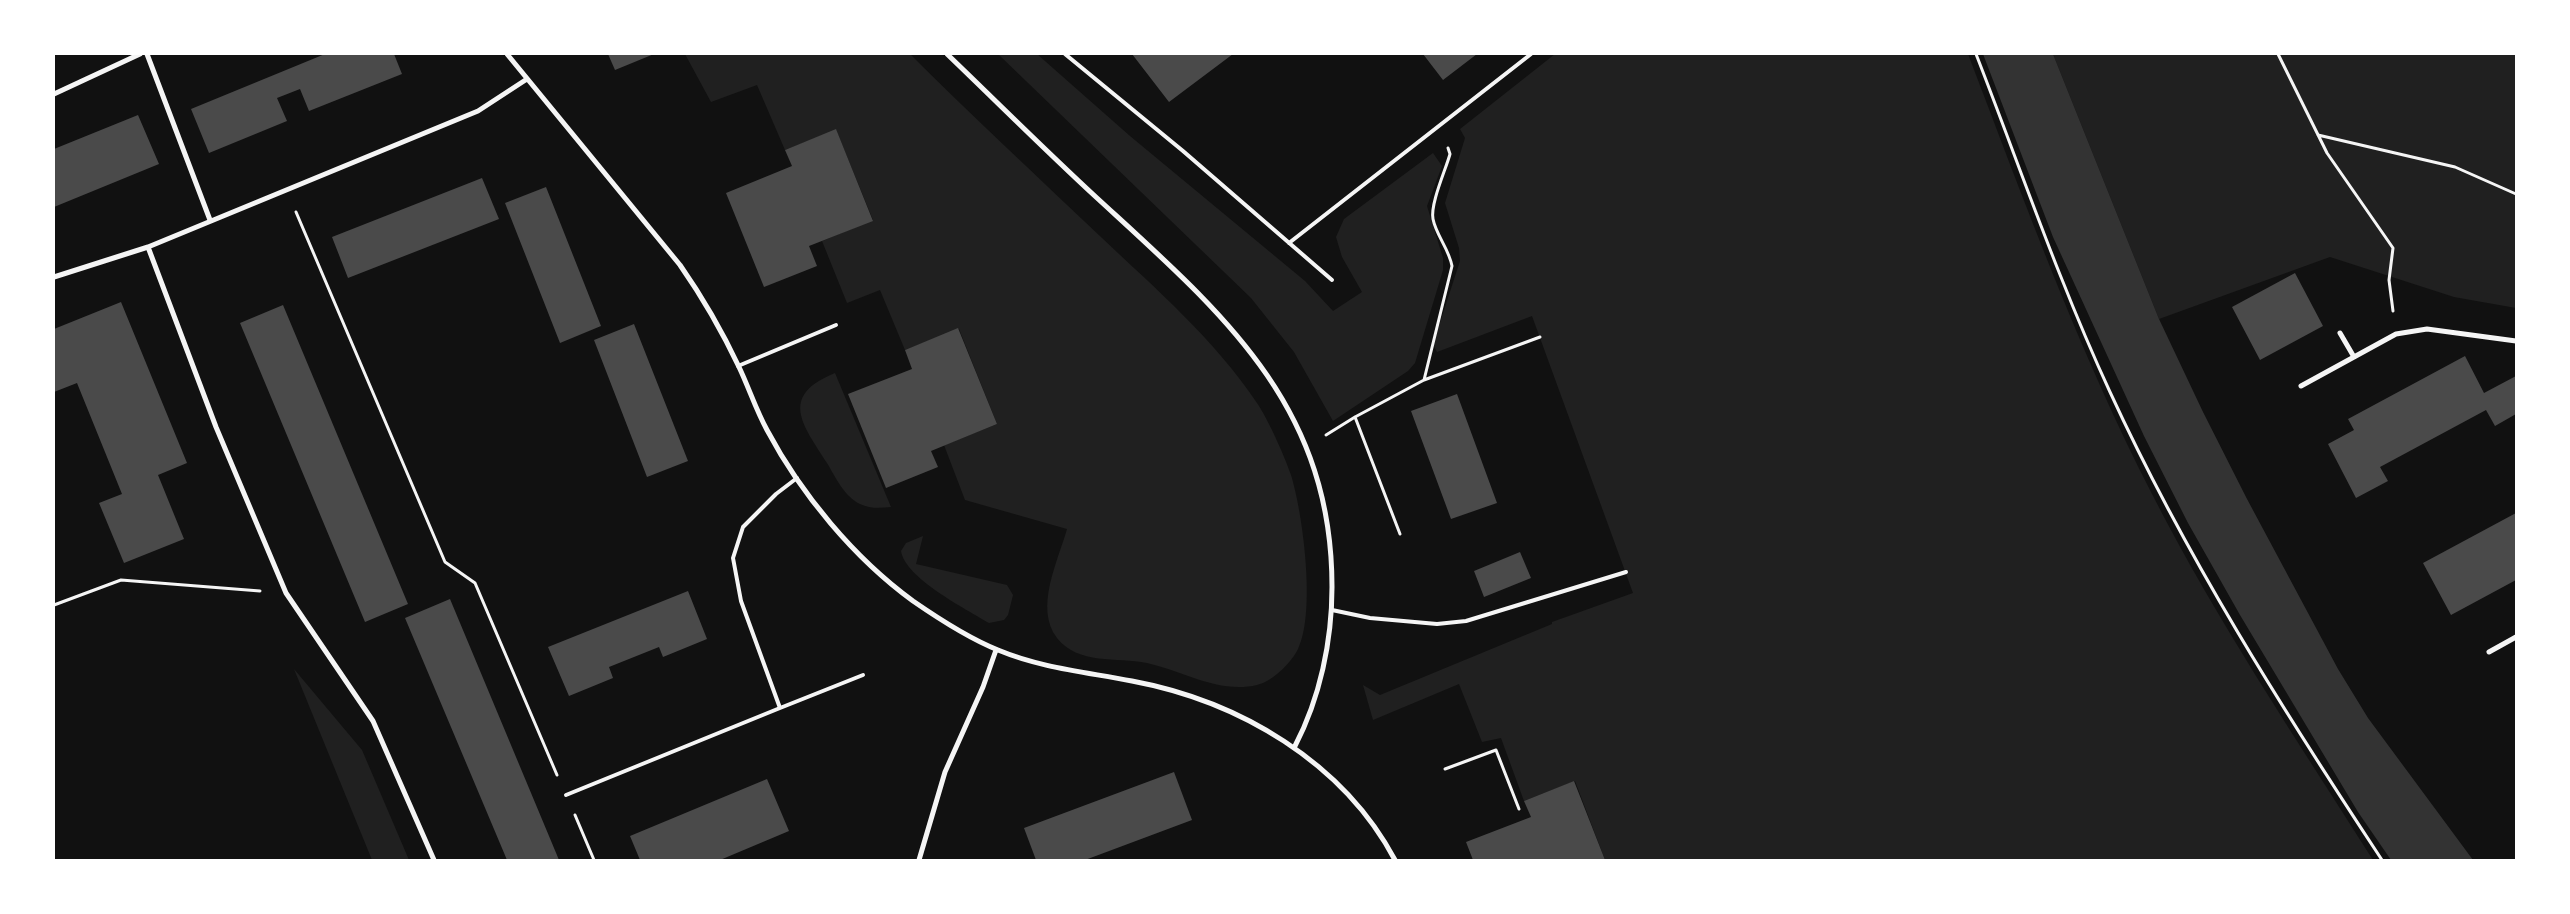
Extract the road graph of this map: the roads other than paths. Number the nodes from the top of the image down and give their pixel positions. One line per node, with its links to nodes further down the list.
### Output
1 (140, 54): 8 (street)
2 (147, 54): 9 (street)
3 (507, 54): 7 (street)
4 (948, 54): 22 (street)
5 (1065, 54): 10 (lane)
6 (1531, 54): 10 (lane)
7 (527, 79): 9 (street); 18 (street)
8 (54, 94)
9 (210, 220): 11 (street)
10 (1289, 243): 13 (lane)
11 (148, 247): 12 (street); 30 (street)
12 (54, 277)
13 (1332, 280)
14 (836, 326): 18 (lane)
15 (2340, 333): 17 (street)
16 (2516, 341): 17 (street)
17 (2354, 356): 19 (street)
18 (738, 366): 20 (street)
19 (2301, 386)
20 (797, 478): 24 (street); 27 (lane)
21 (1626, 572): 22 (lane)
22 (1332, 610): 28 (street)
23 (2516, 637): 25 (street)
24 (996, 650): 28 (street); 31 (street)
25 (2489, 652)
26 (863, 675): 27 (lane)
27 (780, 708): 29 (lane)
28 (1295, 746): 32 (street)
29 (566, 795)
30 (434, 860)
31 (919, 860)
32 (1395, 860)

